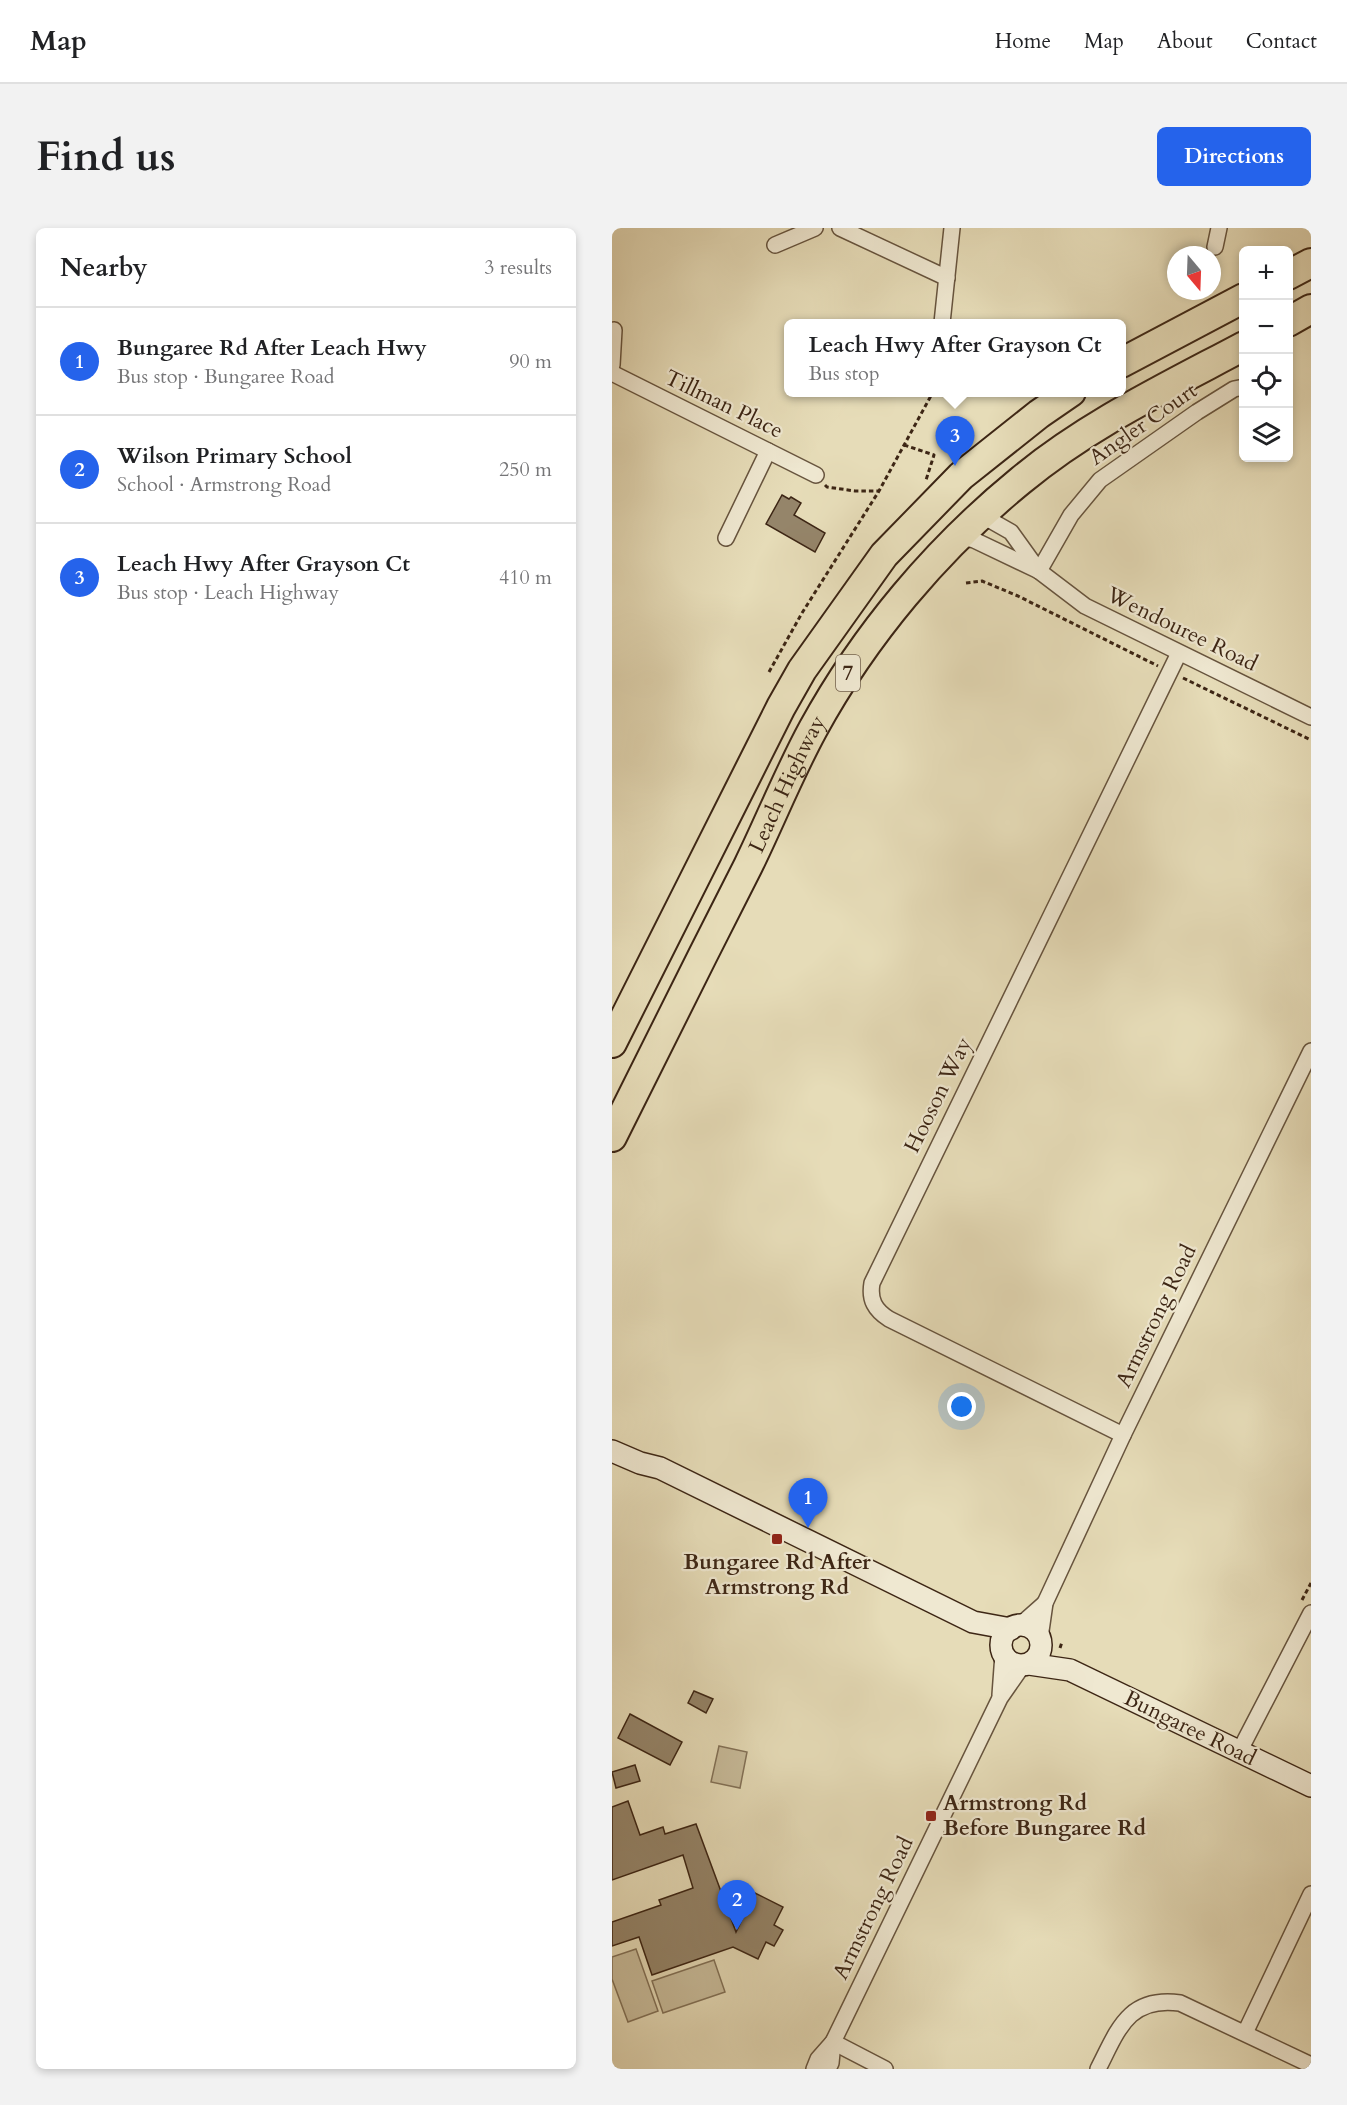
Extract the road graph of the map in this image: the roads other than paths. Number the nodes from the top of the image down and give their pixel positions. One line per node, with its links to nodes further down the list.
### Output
1 (815, 228): 5 (street)
2 (840, 228): 9 (street)
3 (952, 228): 9 (street)
4 (1219, 228): 6 (street)
5 (776, 245)
6 (1215, 246)
7 (1311, 263): 8 (highway)
8 (1293, 272)
9 (947, 278): 12 (street)
10 (1240, 300): 16 (highway)
11 (1311, 309): 13 (highway)
12 (943, 319)
13 (1293, 319)
14 (614, 330): 17 (street)
15 (1239, 349): 23 (highway, Leach Highway / 7)
16 (1126, 361)
17 (612, 365)
18 (612, 373): 21 (street, Tillman Place)
19 (1239, 388): 26 (street, Angler Court)
20 (1065, 397): 27 (highway, Leach Highway / 7)
21 (768, 451): 22 (street, Tillman Place); 25 (street)
22 (816, 475)
23 (981, 515): 24 (highway, Leach Highway / 7); 26 (street, Wendouree Road); 27 (highway)
24 (958, 536): 26 (street, Wendouree Road); 32 (highway, Leach Highway / 7)
25 (726, 538)
26 (1039, 571): 28 (street, Wendouree Road)
27 (840, 616): 30 (highway, Leach Highway / 7)
28 (1179, 653): 29 (street, Wendouree Road); 33 (street, Hooson Way)
29 (1311, 717)
30 (612, 1043)
31 (1311, 1051): 33 (street, Armstrong Road)
32 (612, 1137)
33 (1123, 1435): 37 (street, Armstrong Road)
34 (612, 1437): 36 (street)
35 (612, 1451): 36 (street)
36 (660, 1468): 39 (street)
37 (1044, 1603): 40 (street, Armstrong Road); 41 (street, Armstrong Road)
38 (1311, 1613): 46 (street)
39 (973, 1622): 40 (street); 42 (street)
40 (1015, 1627): 41 (street); 42 (street)
41 (1051, 1642): 43 (street); 44 (street, Bungaree Road)
42 (1003, 1651): 43 (street); 45 (street, Armstrong Road)
43 (1026, 1664): 44 (street, Bungaree Road); 45 (street, Armstrong Road)
44 (1070, 1670): 46 (street, Bungaree Road)
45 (1000, 1698): 50 (street, Armstrong Road)
46 (1239, 1752): 47 (street, Bungaree Road)
47 (1311, 1786)
48 (1311, 1894): 49 (street)
49 (1245, 2032): 51 (street); 55 (street)
50 (833, 2042): 52 (street, Armstrong Road); 53 (street, Armstrong Road); 54 (street)
51 (1311, 2065)
52 (814, 2069)
53 (828, 2069)
54 (885, 2069)
55 (1098, 2069)

